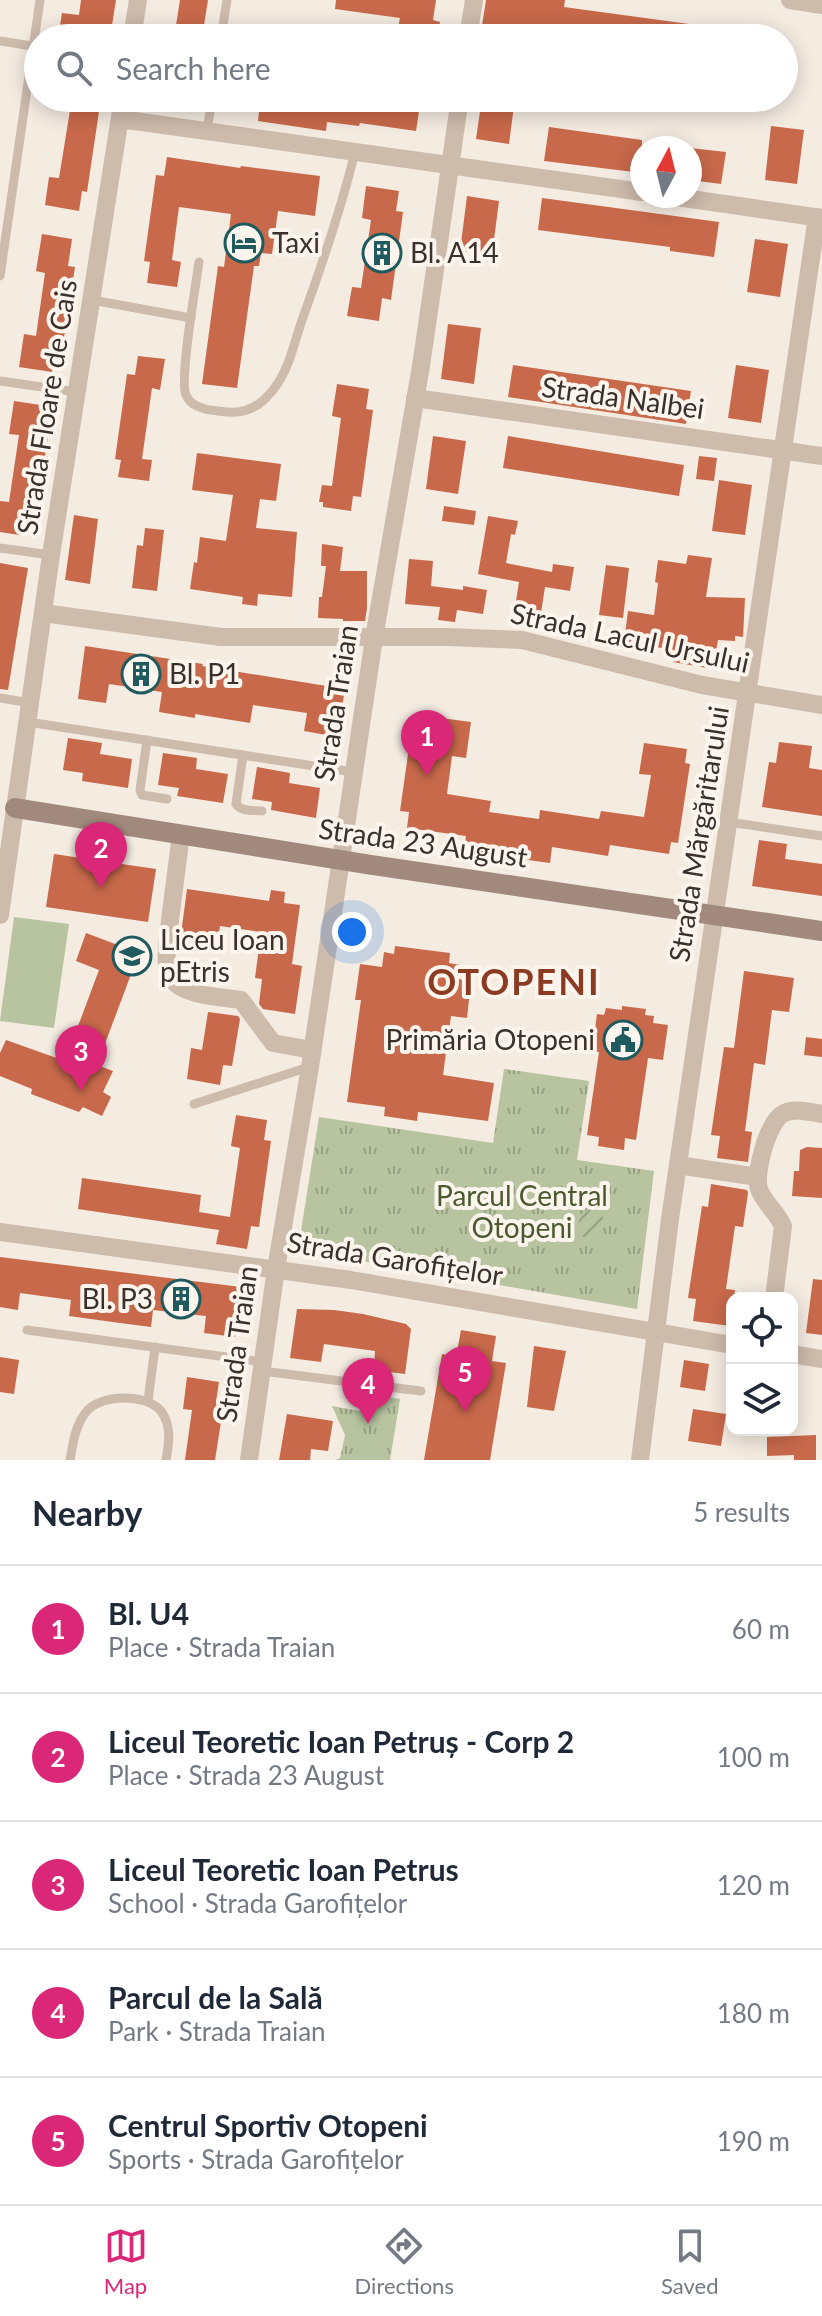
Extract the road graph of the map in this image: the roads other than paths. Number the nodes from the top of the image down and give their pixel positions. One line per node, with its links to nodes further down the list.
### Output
1 (40, 0): 7 (lane)
2 (138, 0): 8 (street)
3 (227, 0): 9 (lane)
4 (474, 0): 10 (street)
5 (790, 0): 6 (street)
6 (822, 5)
7 (38, 24)
8 (134, 24)
9 (223, 24)
10 (470, 24)
11 (0, 41): 12 (lane)
12 (24, 44)
13 (26, 112): 25 (lane)
14 (121, 112): 17 (street, Strada Floare de Cais)
15 (210, 112): 18 (lane)
16 (458, 112): 20 (street, Strada Traian)
17 (120, 119): 18 (street); 26 (street, Strada Floare de Cais)
18 (207, 131): 19 (street)
19 (355, 152): 20 (street); 27 (lane)
20 (450, 165): 21 (street); 30 (street, Strada Traian)
21 (630, 190)
22 (702, 200): 23 (street)
23 (820, 217): 31 (street, Strada Mărgăritarului)
24 (199, 262): 27 (lane)
25 (0, 276)
26 (92, 300): 27 (lane); 29 (street, Strada Floare de Cais)
27 (191, 318)
28 (0, 381): 29 (lane)
29 (77, 392): 34 (street, Strada Floare de Cais)
30 (415, 398): 31 (street, Strada Nalbei); 36 (street, Strada Traian)
31 (783, 450): 32 (street, Strada Nalbei); 37 (street, Strada Mărgăritarului)
32 (822, 456)
33 (0, 548): 34 (lane)
34 (51, 555): 35 (street, Strada Floare de Cais)
35 (43, 613): 36 (street, Strada Lacul Ursului); 39 (street, Strada Floare de Cais)
36 (374, 638): 37 (street, Strada Lacul Ursului); 44 (street, Strada Traian)
37 (749, 692): 40 (street, Strada Lacul Ursului); 48 (street, Strada Mărgăritarului)
38 (0, 698): 39 (lane)
39 (31, 703): 41 (street, Strada Floare de Cais)
40 (822, 705)
41 (28, 722): 42 (lane); 46 (street, Strada Floare de Cais)
42 (147, 740): 43 (lane); 45 (lane)
43 (243, 755): 44 (lane); 47 (lane)
44 (353, 772): 51 (street, Strada Traian)
45 (167, 799)
46 (15, 808): 49 (main road, Strada 23 August); 53 (street, Strada Floare de Cais)
47 (262, 811)
48 (729, 822): 50 (lane); 52 (street, Strada Mărgăritarului)
49 (181, 834): 51 (main road, Strada 23 August); 55 (street)
50 (822, 836)
51 (339, 860): 52 (main road, Strada 23 August); 55 (street, Strada Traian)
52 (714, 914): 54 (main road, Strada 23 August); 58 (street, Strada Mărgăritarului)
53 (0, 915)
54 (822, 931)
55 (311, 1059): 56 (lane); 61 (street, Strada Traian)
56 (194, 1104)
57 (822, 1114): 59 (street)
58 (678, 1165): 59 (street); 64 (street, Strada Mărgăritarului)
59 (758, 1177): 62 (street)
60 (0, 1232): 61 (street, Strada Garofițelor)
61 (276, 1269): 64 (street, Strada Garofițelor); 69 (street, Strada Traian)
62 (775, 1292)
63 (27, 1330): 66 (lane)
64 (656, 1332): 65 (street, Strada Garofițelor); 75 (street, Strada Mărgăritarului)
65 (726, 1344)
66 (155, 1347): 69 (lane); 71 (lane)
67 (798, 1355): 68 (street)
68 (822, 1359)
69 (262, 1366): 70 (lane); 74 (street, Strada Traian)
70 (421, 1391)
71 (148, 1401): 72 (lane); 73 (lane)
72 (70, 1460)
73 (166, 1460)
74 (249, 1460)
75 (640, 1460)

